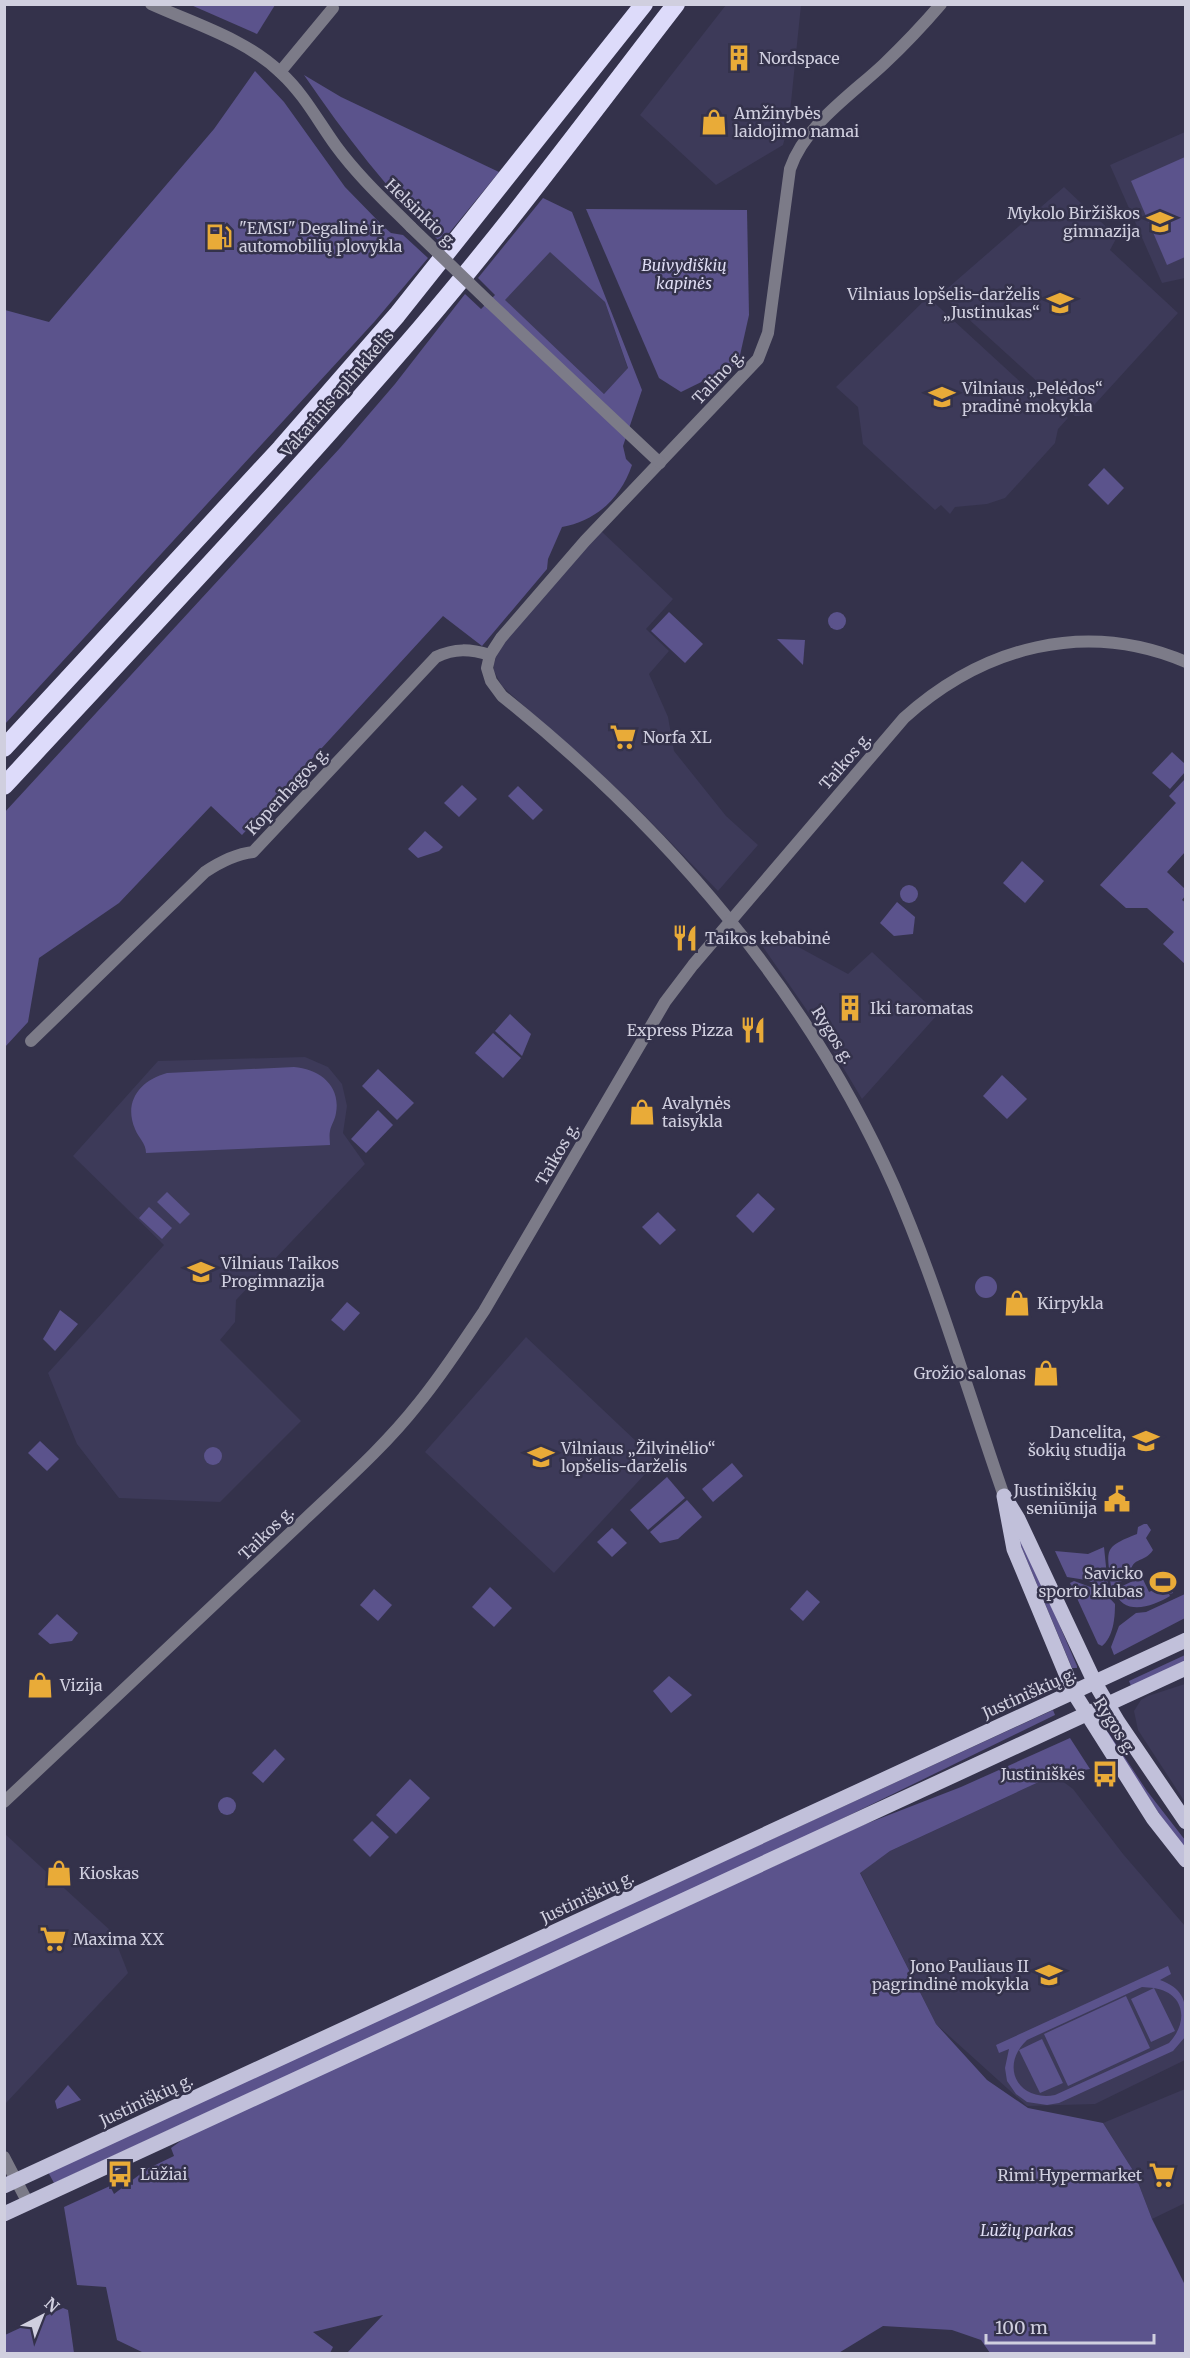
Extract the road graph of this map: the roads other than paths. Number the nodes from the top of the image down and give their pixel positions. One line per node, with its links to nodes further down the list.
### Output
1 (151, 4): 6 (street, Helsinkio g.)
2 (644, 4): 10 (highway, Vakarinis aplinkkelis)
3 (676, 4): 11 (highway, Vakarinis aplinkkelis)
4 (941, 4): 7 (street, Talino g.)
5 (333, 8): 6 (street)
6 (280, 72): 7 (street, Helsinkio g., bridge)
7 (660, 464): 8 (street, Talino g.)
8 (490, 655): 12 (street, Rygos g.); 13 (street, Kopenhagos g.)
9 (1185, 662): 12 (street, Taikos g.)
10 (4, 748)
11 (4, 786)
12 (732, 921): 14 (street, Rygos g.); 21 (street, Taikos g.)
13 (31, 1041)
14 (1004, 1496): 17 (main road, Rygos g.); 18 (main road, Rygos g.)
15 (1185, 1640): 17 (main road, Justiniškių g.)
16 (1185, 1668): 19 (main road)
17 (1095, 1683): 18 (main road, Justiniškių g.); 19 (main road, Rygos g.)
18 (1074, 1693): 20 (main road, Rygos g.); 25 (main road, Justiniškių g.)
19 (1108, 1704): 20 (main road); 22 (main road, Rygos g.)
20 (1086, 1715): 23 (main road, Rygos g.); 26 (main road)
21 (4, 1802)
22 (1185, 1822)
23 (1185, 1860)
24 (4, 2157): 25 (street)
25 (11, 2183): 26 (street)
26 (28, 2204): 27 (main road)
27 (4, 2214)

